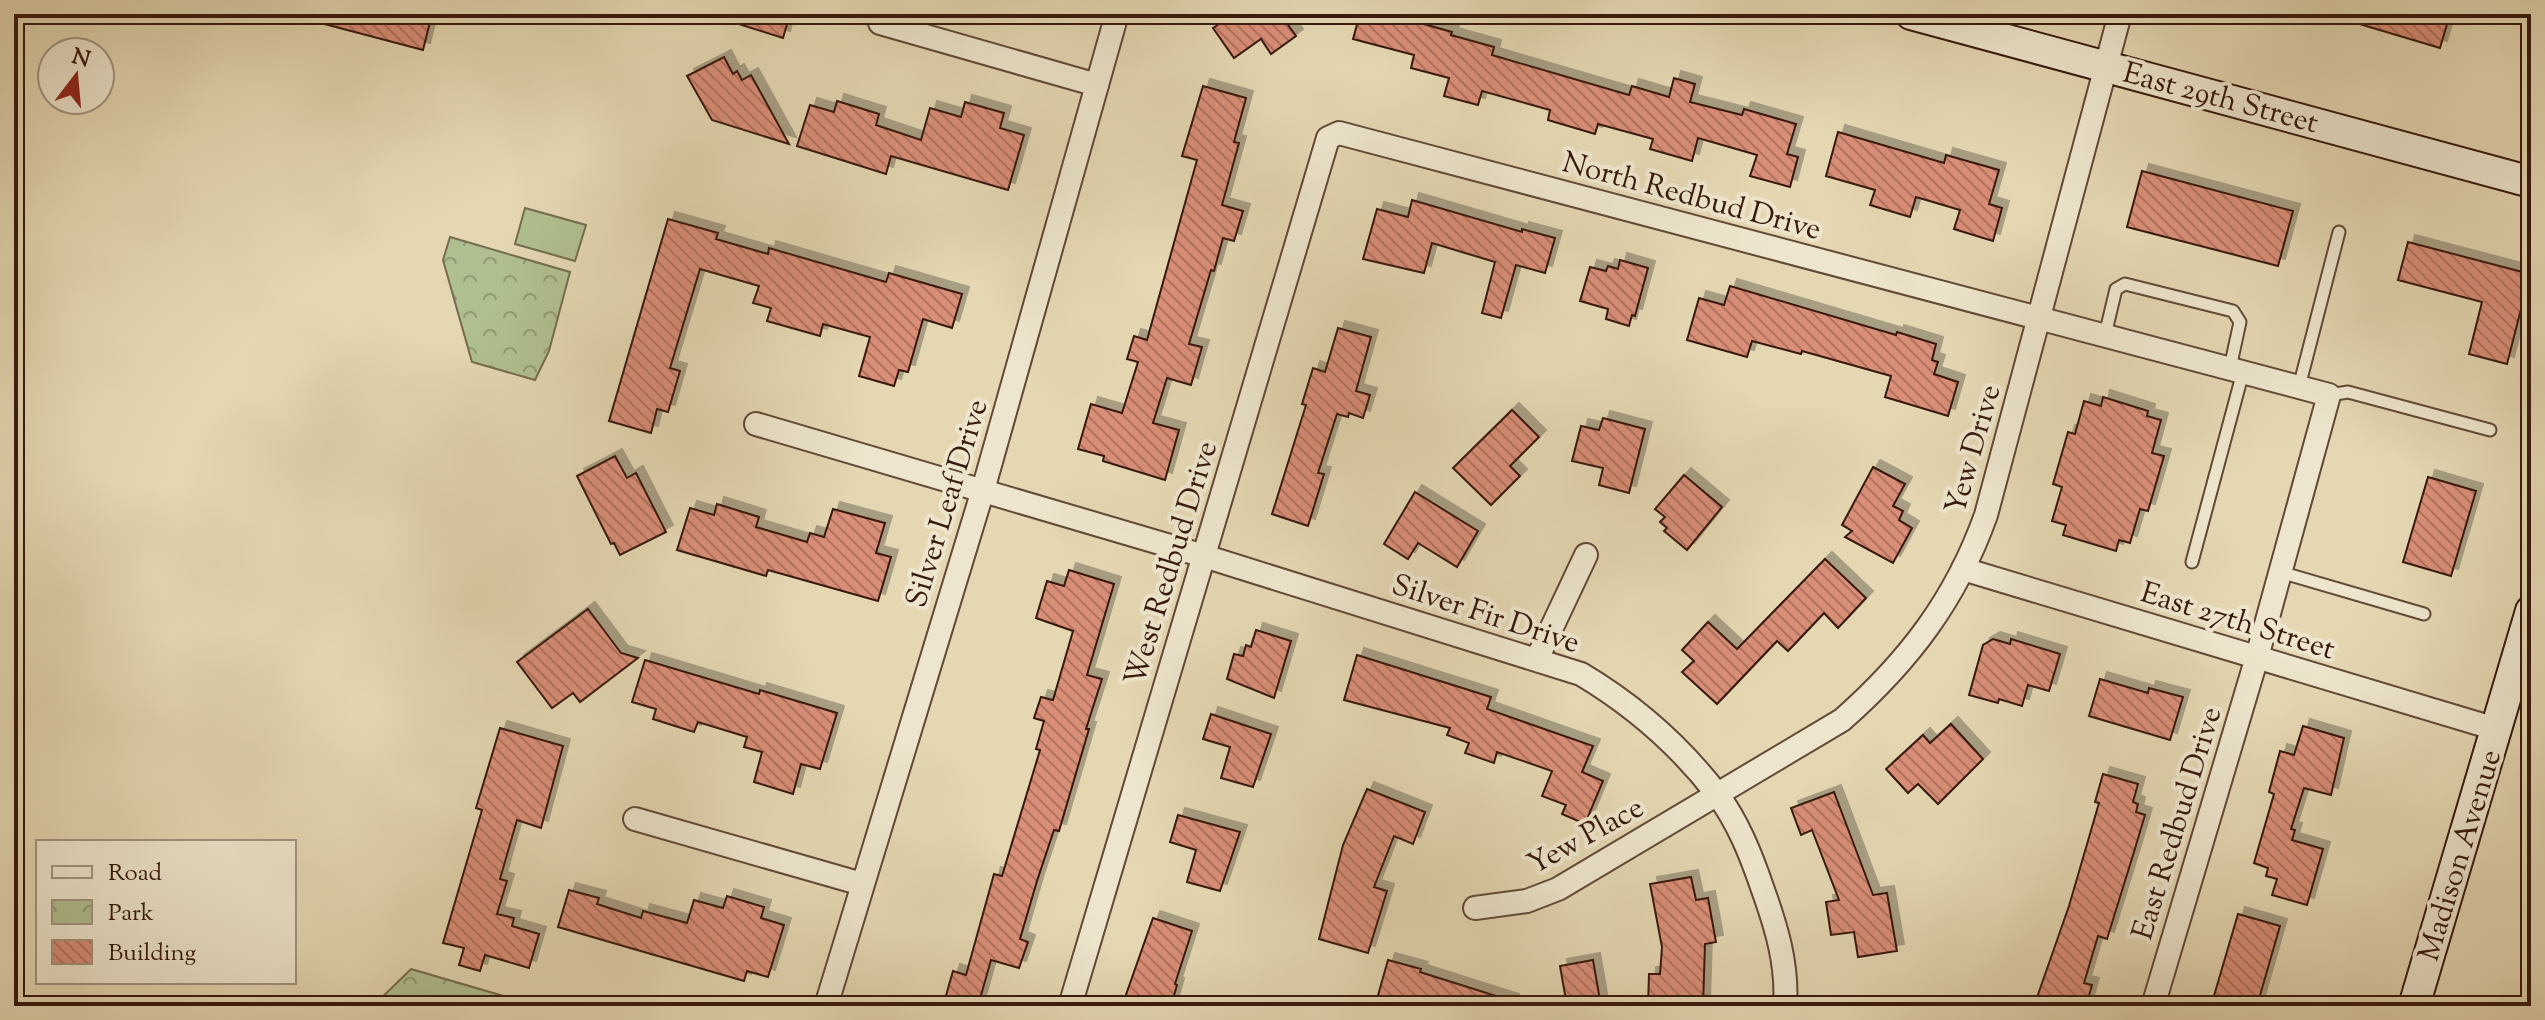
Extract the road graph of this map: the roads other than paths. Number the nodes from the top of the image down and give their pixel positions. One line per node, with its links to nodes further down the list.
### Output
1 (1117, 14): 6 (street, Silver Leaf Drive)
2 (1911, 14): 5 (main road, East 29th Street)
3 (2120, 14): 5 (street, Yew Drive)
4 (880, 23): 6 (street)
5 (2106, 65): 8 (main road, East 29th Street); 10 (street, Yew Drive)
6 (1097, 85): 17 (street, Silver Leaf Drive)
7 (1328, 138): 10 (street, North Redbud Drive); 19 (street, West Redbud Drive)
8 (2531, 182)
9 (2339, 232): 13 (lane)
10 (2040, 318): 11 (street, North Redbud Drive); 21 (street, Yew Drive)
11 (2105, 335): 12 (street, North Redbud Drive); 12 (lane)
12 (2237, 370): 13 (street, North Redbud Drive); 20 (lane)
13 (2299, 387): 14 (street, North Redbud Drive)
14 (2329, 395): 16 (lane); 22 (street, East Redbud Drive)
15 (756, 424): 17 (street, Silver Fir Drive)
16 (2490, 430)
17 (983, 490): 19 (street, Silver Fir Drive); 30 (street, Silver Leaf Drive)
18 (1586, 555): 26 (street)
19 (1204, 556): 26 (street, Silver Fir Drive); 33 (street, West Redbud Drive)
20 (2192, 562)
21 (1963, 569): 25 (street, East 27th Street); 28 (street, Yew Drive)
22 (2280, 572): 24 (lane); 25 (street, East Redbud Drive)
23 (2531, 611): 27 (main road, Madison Avenue)
24 (2424, 614)
25 (2257, 657): 27 (street, East 27th Street); 35 (street, East Redbud Drive)
26 (1537, 659): 28 (street, Silver Fir Drive)
27 (2496, 729): 36 (main road, Madison Avenue)
28 (1717, 794): 31 (street, Yew Place); 34 (street, Silver Fir Drive)
29 (635, 819): 30 (street)
30 (862, 884): 32 (street, Silver Leaf Drive)
31 (1475, 908)
32 (826, 1006)
33 (1070, 1006)
34 (1785, 1006)
35 (2153, 1006)
36 (2414, 1006)

